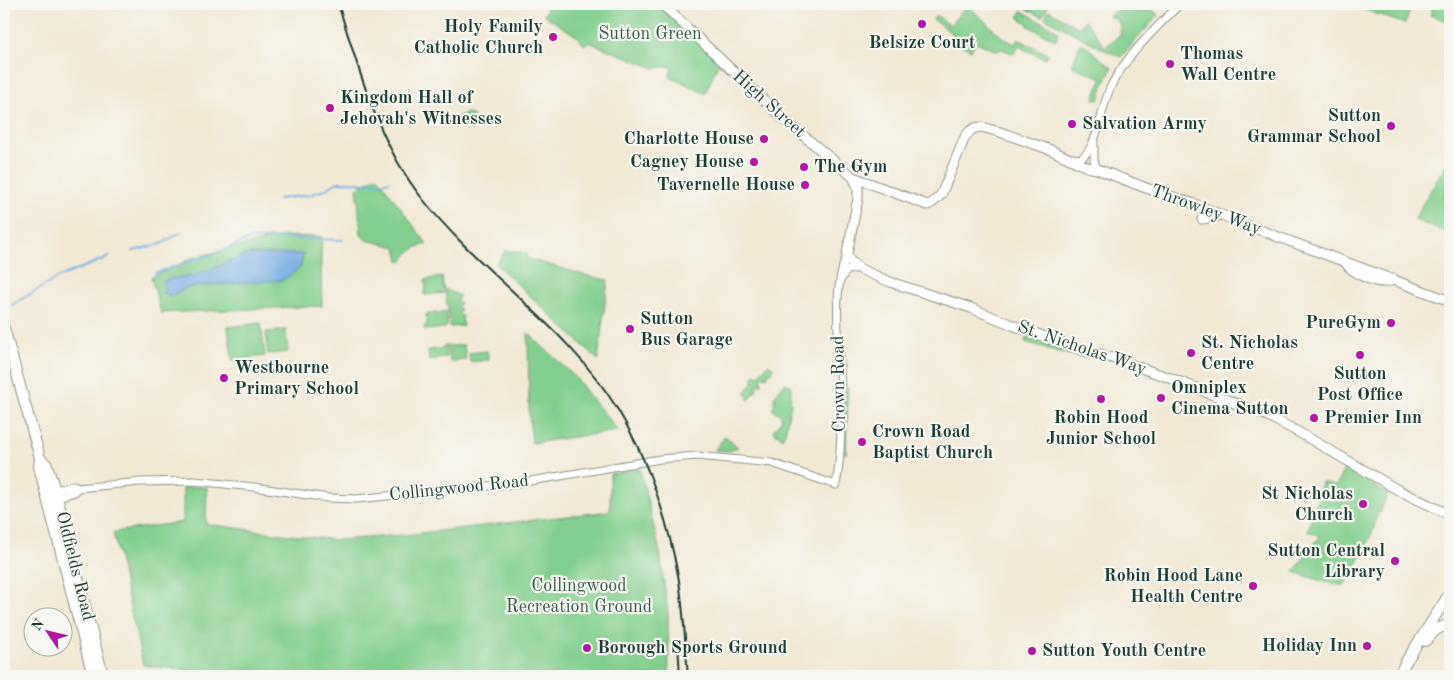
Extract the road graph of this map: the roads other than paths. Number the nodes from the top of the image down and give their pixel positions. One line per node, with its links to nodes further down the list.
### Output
1 (662, 4): 6 (main road, High Street)
2 (1180, 4): 3 (street)
3 (1094, 140): 4 (street); 5 (street)
4 (1069, 158): 5 (main road, Throwley Way); 8 (main road, Throwley Way)
5 (1097, 169): 10 (main road, Throwley Way)
6 (853, 178): 7 (main road, High Street); 9 (main road, Crown Road)
7 (879, 188): 8 (main road, High Street); 9 (main road)
8 (940, 195)
9 (858, 198): 12 (main road, Crown Road)
10 (1220, 215): 11 (main road); 15 (main road, Throwley Way)
11 (1202, 218)
12 (847, 254): 13 (main road, St. Nicholas Way); 14 (street, Crown Road)
13 (860, 269): 14 (street); 19 (main road, St. Nicholas Way)
14 (839, 283): 17 (street, Crown Road)
15 (1450, 300)
16 (4, 328): 18 (highway, Oldfields Road)
17 (836, 485): 18 (street, Collingwood Road)
18 (52, 495): 22 (highway, Oldfields Road); 23 (highway, Oldfields Road)
19 (1450, 515)
20 (1450, 593): 24 (highway)
21 (1450, 624): 25 (highway)
22 (93, 676)
23 (103, 676)
24 (1399, 676)
25 (1404, 676)

